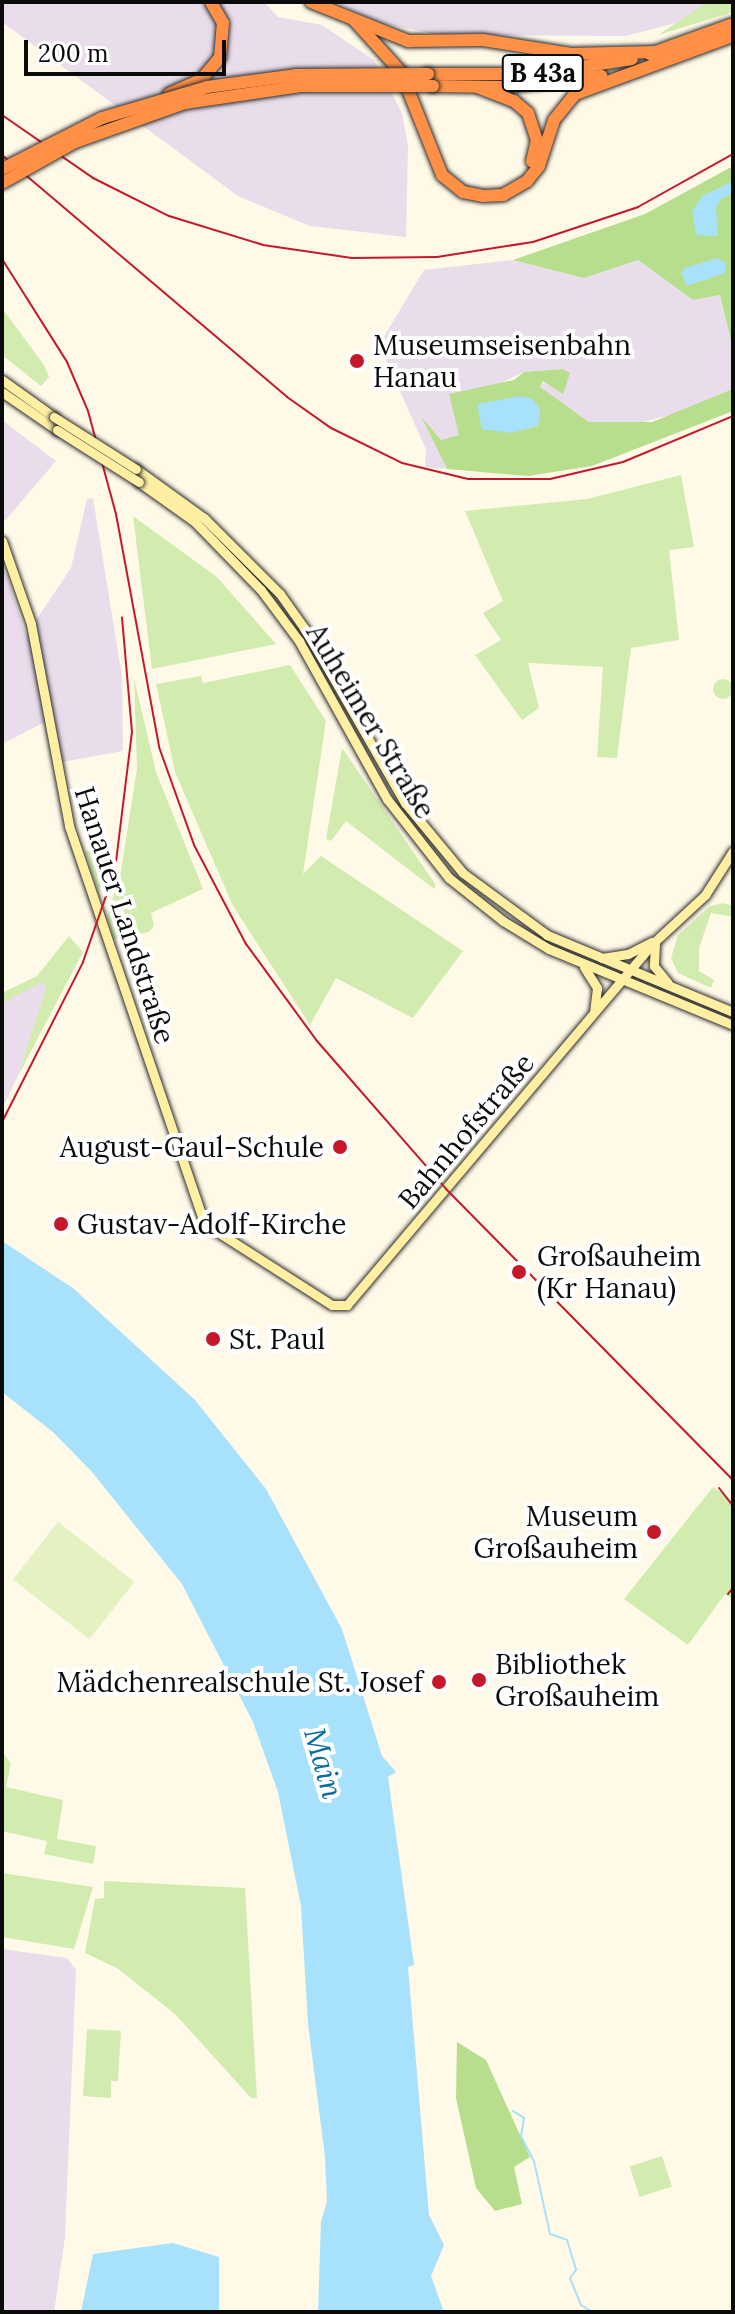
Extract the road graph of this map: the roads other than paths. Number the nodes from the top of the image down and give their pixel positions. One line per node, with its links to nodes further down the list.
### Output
1 (211, 2): 10 (highway, bridge)
2 (311, 2): 3 (highway)
3 (354, 20): 6 (highway); 11 (highway)
4 (733, 24): 6 (highway, B 43a)
5 (733, 36): 7 (highway, B 43a)
6 (656, 52): 8 (highway, B 43a)
7 (643, 67): 9 (highway, B 43a); 11 (highway)
8 (431, 80): 9 (highway, B 43a); 10 (highway, B 43a, bridge); 13 (highway, B 43a, bridge)
9 (477, 87): 11 (highway)
10 (149, 101): 12 (highway, B 43a, bridge)
11 (427, 142)
12 (2, 169)
13 (2, 183)
14 (2, 380): 19 (main road, Auheimer Straße, bridge)
15 (2, 392): 20 (main road, Auheimer Straße, bridge)
16 (2, 541): 27 (main road, Hanauer Landstraße)
17 (733, 851): 18 (main road)
18 (659, 938): 19 (main road); 21 (main road, Bahnhofstraße); 23 (main road)
19 (589, 955): 21 (main road, Auheimer Straße)
20 (582, 964): 22 (main road, Auheimer Straße); 25 (main road)
21 (630, 971): 22 (main road, Bahnhofstraße); 23 (main road, Auheimer Straße)
22 (621, 980): 25 (main road, Bahnhofstraße); 26 (main road, Auheimer Straße)
23 (671, 987): 24 (main road, Auheimer Straße)
24 (733, 1012)
25 (592, 1015): 27 (main road, Bahnhofstraße)
26 (733, 1025)
27 (342, 1307)

